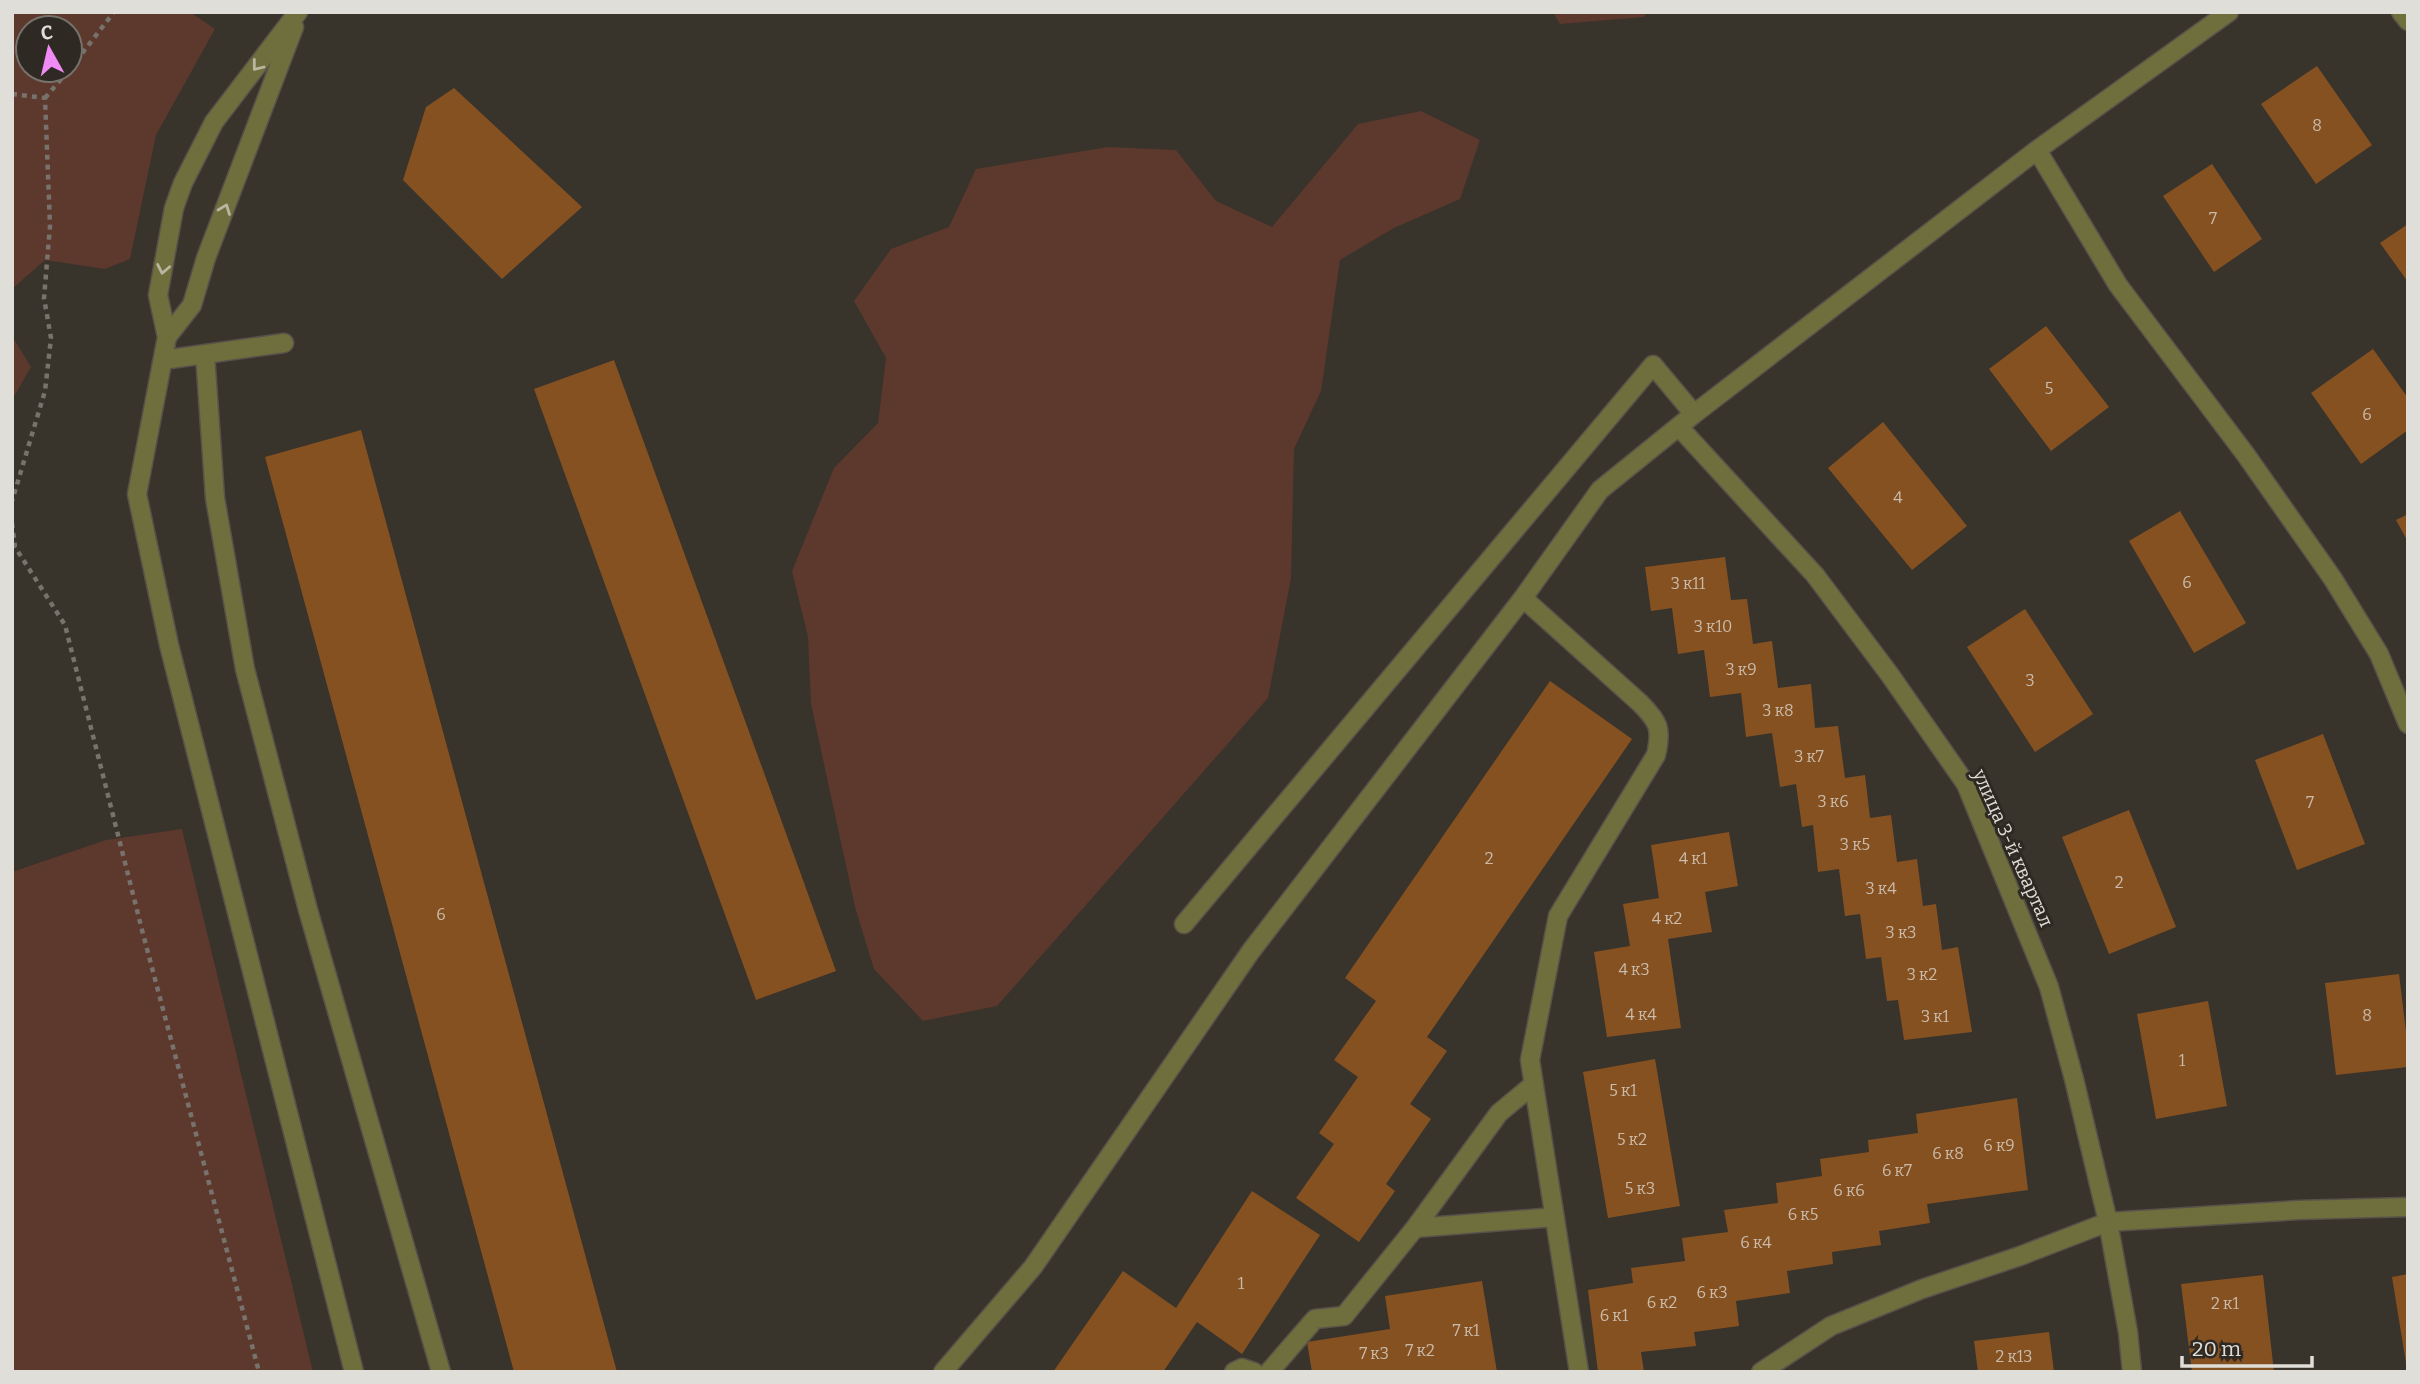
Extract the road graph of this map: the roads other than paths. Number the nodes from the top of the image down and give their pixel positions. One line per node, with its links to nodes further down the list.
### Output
1 (299, 12): 6 (street, one-way to 1); 6 (street, one-way to 6)
2 (2229, 12): 5 (street)
3 (2401, 12): 4 (street)
4 (2408, 21)
5 (2037, 150): 10 (street); 13 (street)
6 (167, 337): 9 (street)
7 (284, 343): 8 (street)
8 (205, 354): 9 (street); 21 (street)
9 (163, 360): 20 (street)
10 (1694, 414): 11 (street); 14 (street)
11 (1679, 427): 12 (street); 18 (street, улица 3-й квартал)
12 (1523, 598): 15 (street); 22 (street)
13 (2408, 724)
14 (1184, 924)
15 (1534, 1084): 17 (street); 19 (street)
16 (2408, 1207): 18 (street)
17 (1555, 1217): 19 (street); 26 (street)
18 (2108, 1222): 27 (street); 28 (street, улица 3-й квартал)
19 (1415, 1228): 25 (street)
20 (354, 1372)
21 (440, 1372)
22 (943, 1372)
23 (1234, 1372): 24 (street)
24 (1254, 1372)
25 (1269, 1372)
26 (1579, 1372)
27 (1761, 1372)
28 (2132, 1372)

